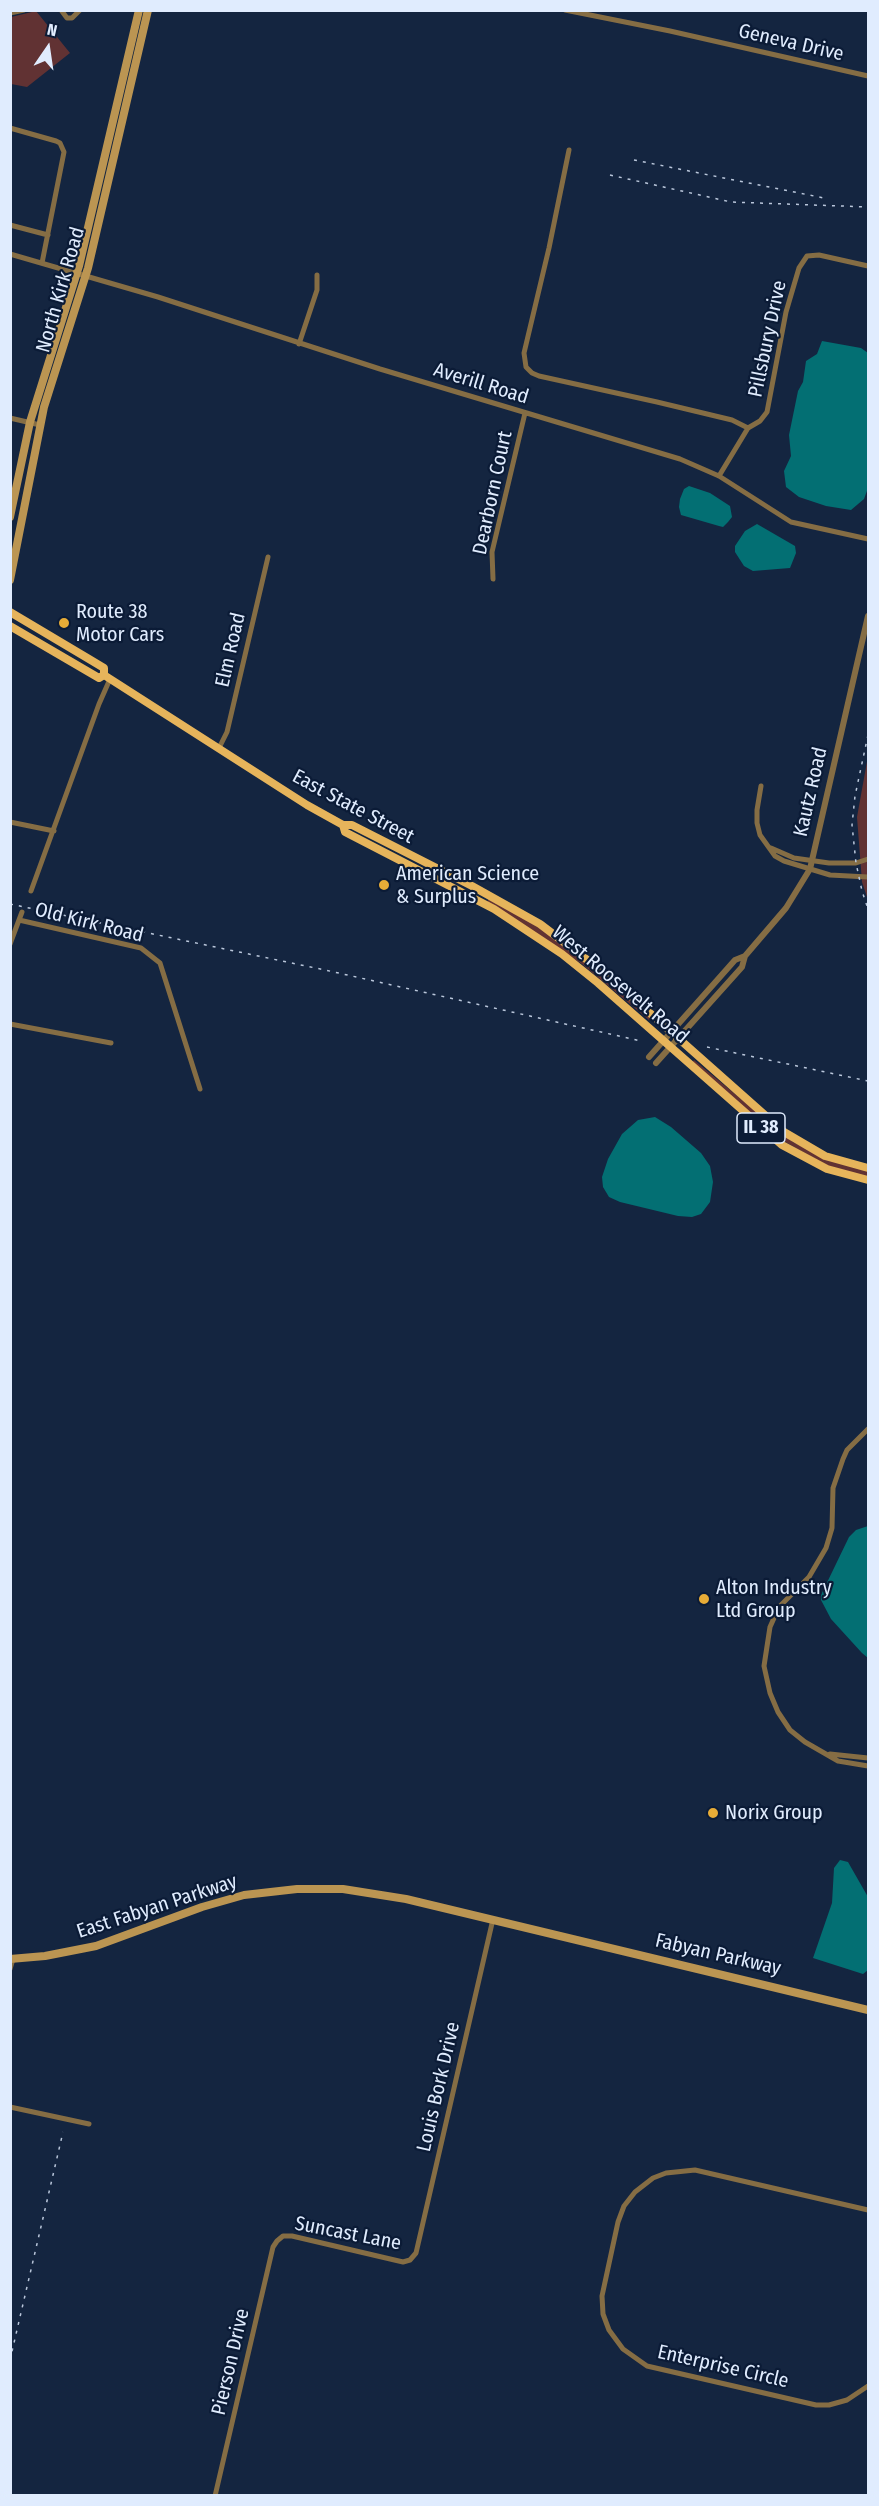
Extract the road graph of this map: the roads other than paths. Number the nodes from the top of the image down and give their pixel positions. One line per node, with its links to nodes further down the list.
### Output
1 (24, 10): 7 (street)
2 (61, 10): 3 (street)
3 (80, 10)
4 (139, 10): 16 (main road, North Kirk Road)
5 (148, 10): 16 (main road, North Kirk Road)
6 (566, 10): 8 (street, Geneva Drive)
7 (10, 13)
8 (868, 76)
9 (10, 128): 12 (street)
10 (569, 150): 23 (street)
11 (10, 225): 12 (street)
12 (48, 235): 14 (street)
13 (10, 254): 14 (street, Averill Road)
14 (42, 263): 16 (street, Averill Road)
15 (868, 266): 23 (street, Pillsbury Drive)
16 (81, 275): 18 (street, Averill Road); 21 (main road, North Kirk Road); 22 (main road, North Kirk Road)
17 (317, 275): 18 (street)
18 (299, 344): 19 (street, Averill Road)
19 (525, 413): 24 (street, Averill Road); 28 (street, Dearborn Court)
20 (10, 418): 21 (street)
21 (30, 422): 22 (street); 25 (main road, North Kirk Road)
22 (40, 425): 29 (main road, North Kirk Road)
23 (748, 428): 24 (street, Pillsbury Drive)
24 (719, 476): 26 (street, Averill Road)
25 (10, 518)
26 (868, 539)
27 (268, 557): 34 (street, Elm Road)
28 (493, 579)
29 (10, 580)
30 (10, 612): 33 (main road, East State Street / IL 38)
31 (868, 616): 41 (street, Kautz Road)
32 (10, 626): 33 (main road, East State Street / IL 38)
33 (107, 677): 34 (main road, East State Street / IL 38); 38 (street)
34 (219, 748): 37 (main road, East State Street / IL 38)
35 (761, 786): 39 (street)
36 (10, 822): 38 (street)
37 (343, 825): 49 (main road, East State Street / IL 38); 51 (main road, West Roosevelt Road / IL 38)
38 (54, 831): 44 (street)
39 (767, 846): 41 (street); 42 (street)
40 (865, 860): 41 (street); 43 (street)
41 (812, 861): 42 (street, Kautz Road)
42 (810, 869): 43 (street); 49 (street, Kautz Road)
43 (866, 877)
44 (31, 891)
45 (22, 912): 46 (street, Old Kirk Road)
46 (19, 920): 47 (street, Old Kirk Road); 54 (street, Old Kirk Road)
47 (10, 944)
48 (10, 1024): 50 (street)
49 (674, 1035): 51 (street, Kautz Road); 55 (main road, West Roosevelt Road / IL 38)
50 (111, 1043)
51 (667, 1044): 52 (street, Kautz Road); 53 (street, Kautz Road); 56 (main road, West Roosevelt Road / IL 38)
52 (650, 1056)
53 (656, 1063)
54 (200, 1089)
55 (868, 1168)
56 (868, 1180)
57 (868, 1429): 58 (street)
58 (830, 1754): 59 (street); 60 (street)
59 (868, 1758)
60 (868, 1766)
61 (493, 1919): 62 (main road, East Fabyan Parkway); 63 (main road, East Fabyan Parkway); 70 (street, Louis Bork Drive)
62 (560, 1935): 65 (main road, Fabyan Parkway)
63 (12, 1959): 64 (street)
64 (10, 1969)
65 (868, 2010)
66 (10, 2107): 67 (street)
67 (89, 2124)
68 (868, 2210): 71 (street, Enterprise Circle)
69 (280, 2238): 70 (street, Suncast Lane); 72 (street, Pierson Drive)
70 (410, 2260)
71 (868, 2386)
72 (215, 2496)

